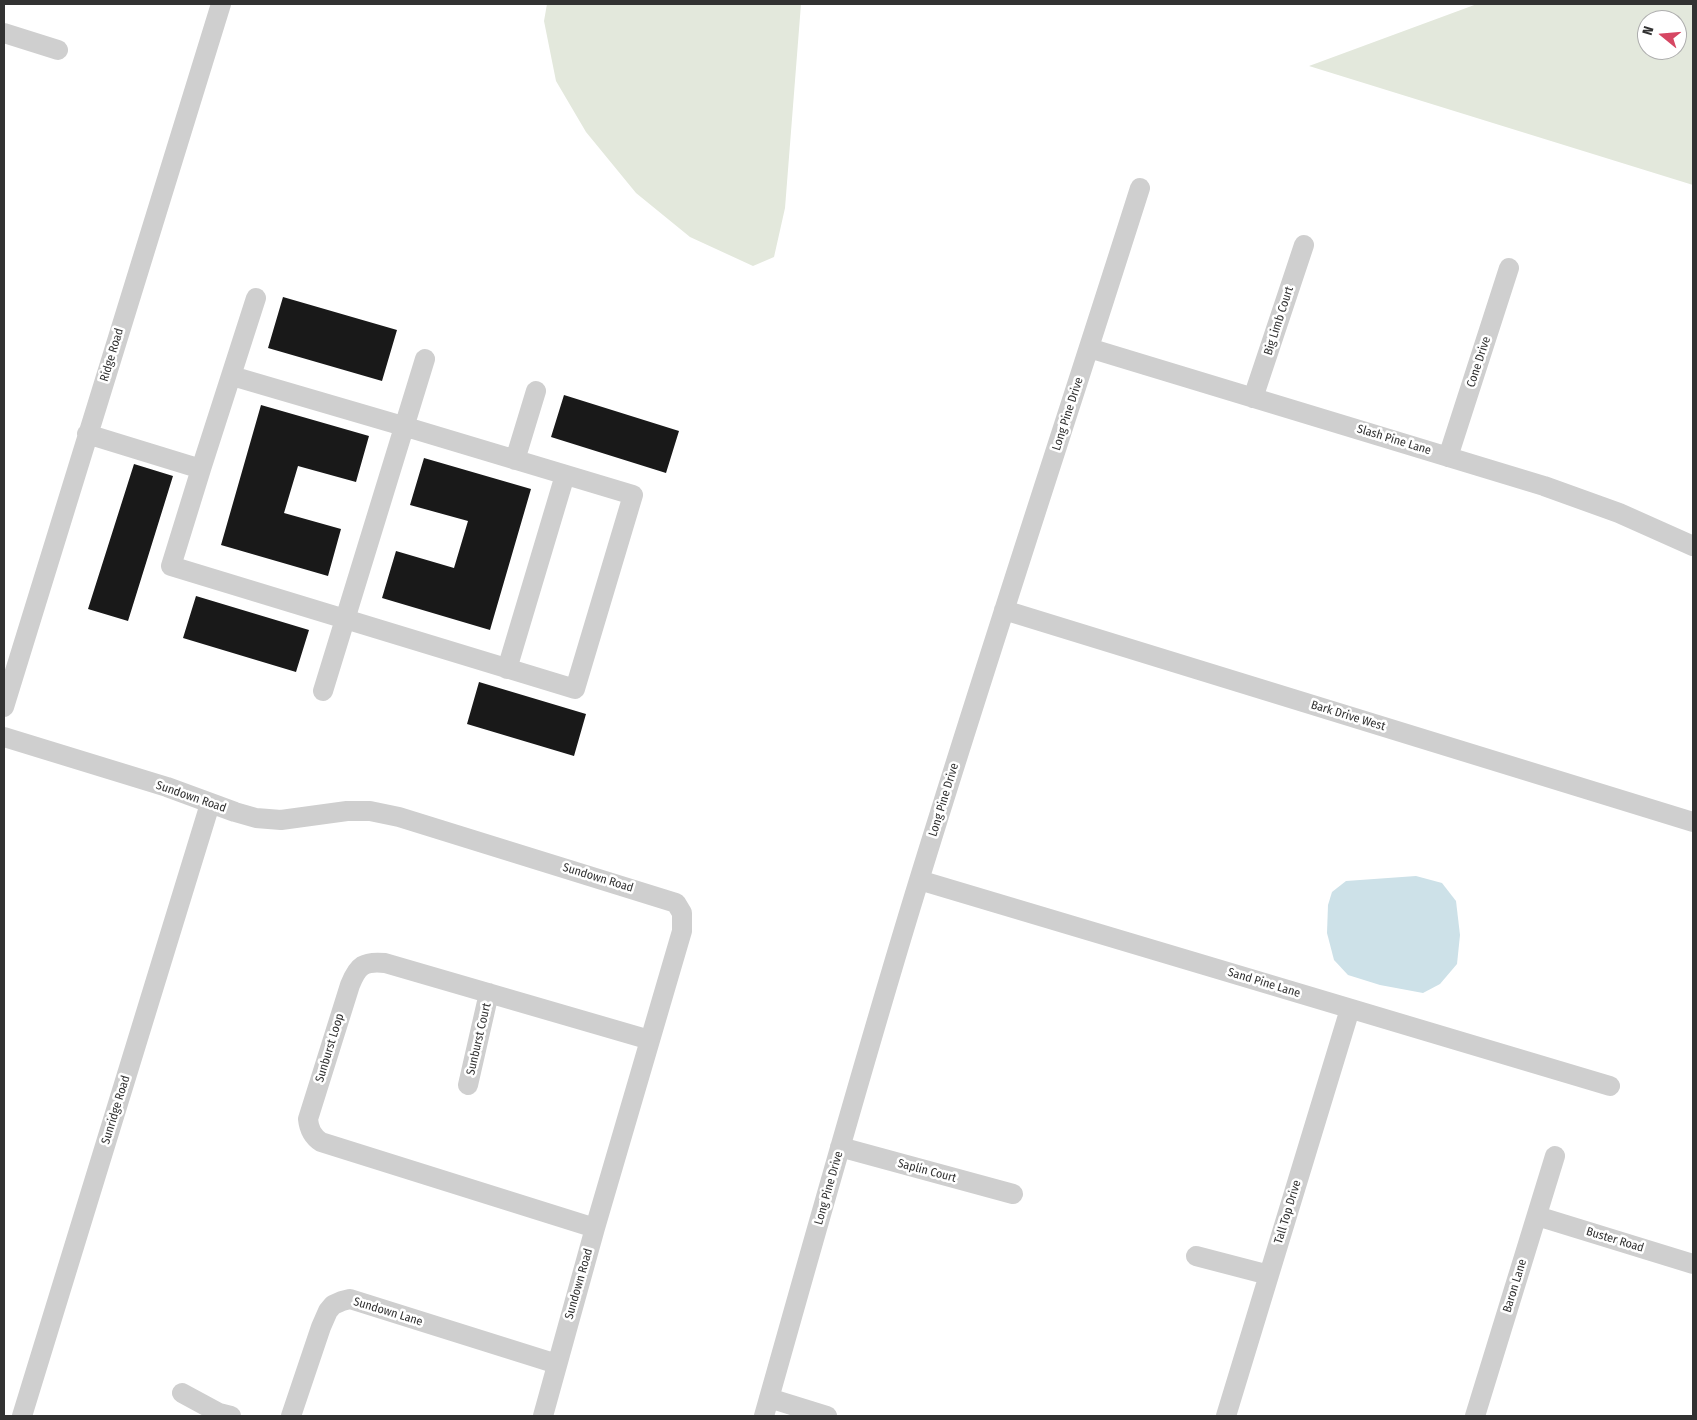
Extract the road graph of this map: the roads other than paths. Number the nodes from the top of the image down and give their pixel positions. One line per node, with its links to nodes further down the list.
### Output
1 (221, 4): 14 (street, Ridge Road)
2 (4, 33): 3 (street)
3 (58, 50)
4 (1140, 188): 8 (street, Long Pine Drive)
5 (1304, 245): 12 (street, Big Limb Court)
6 (1509, 268): 15 (street, Cone Drive)
7 (256, 298): 10 (street)
8 (1089, 348): 12 (street, Slash Pine Lane); 20 (street, Long Pine Drive)
9 (425, 359): 13 (street)
10 (232, 376): 13 (street); 17 (street)
11 (536, 391): 16 (street)
12 (1254, 398): 15 (street, Slash Pine Lane)
13 (404, 426): 16 (street); 21 (street)
14 (88, 434): 17 (street); 24 (street, Ridge Road)
15 (1448, 457): 19 (street, Slash Pine Lane)
16 (515, 460): 18 (street)
17 (201, 469): 21 (street)
18 (565, 475): 22 (street); 22 (street)
19 (1691, 540)
20 (1004, 610): 27 (street, Bark Drive West); 28 (street, Long Pine Drive)
21 (345, 620): 22 (street); 23 (street)
22 (507, 669)
23 (323, 691)
24 (4, 707)
25 (4, 737): 26 (street, Sundown Road)
26 (210, 804): 31 (street, Sundown Road); 45 (street, Sunridge Road)
27 (1693, 822)
28 (919, 880): 30 (street, Sand Pine Lane); 34 (street, Long Pine Drive)
29 (489, 993): 31 (street, Sunburst Loop); 32 (street, Sunburst Court); 38 (street, Sunburst Loop)
30 (1350, 1009): 33 (street, Sand Pine Lane); 41 (street, Tall Top Drive)
31 (650, 1040): 38 (street, Sundown Road)
32 (468, 1085)
33 (1610, 1086)
34 (840, 1147): 36 (street, Saplin Court); 44 (street, Long Pine Drive)
35 (1555, 1156): 37 (street, Baron Lane)
36 (1013, 1194)
37 (1537, 1216): 40 (street, Buster Road); 51 (street, Baron Lane)
38 (595, 1228): 42 (street, Sundown Road)
39 (1196, 1256): 41 (street)
40 (1693, 1264)
41 (1269, 1275): 50 (street, Tall Top Drive)
42 (557, 1364): 47 (street, Sundown Lane); 48 (street, Sundown Road)
43 (182, 1393): 46 (street)
44 (767, 1407): 49 (street)
45 (22, 1416)
46 (232, 1416)
47 (291, 1416)
48 (543, 1416)
49 (827, 1416)
50 (1226, 1416)
51 (1475, 1416)

